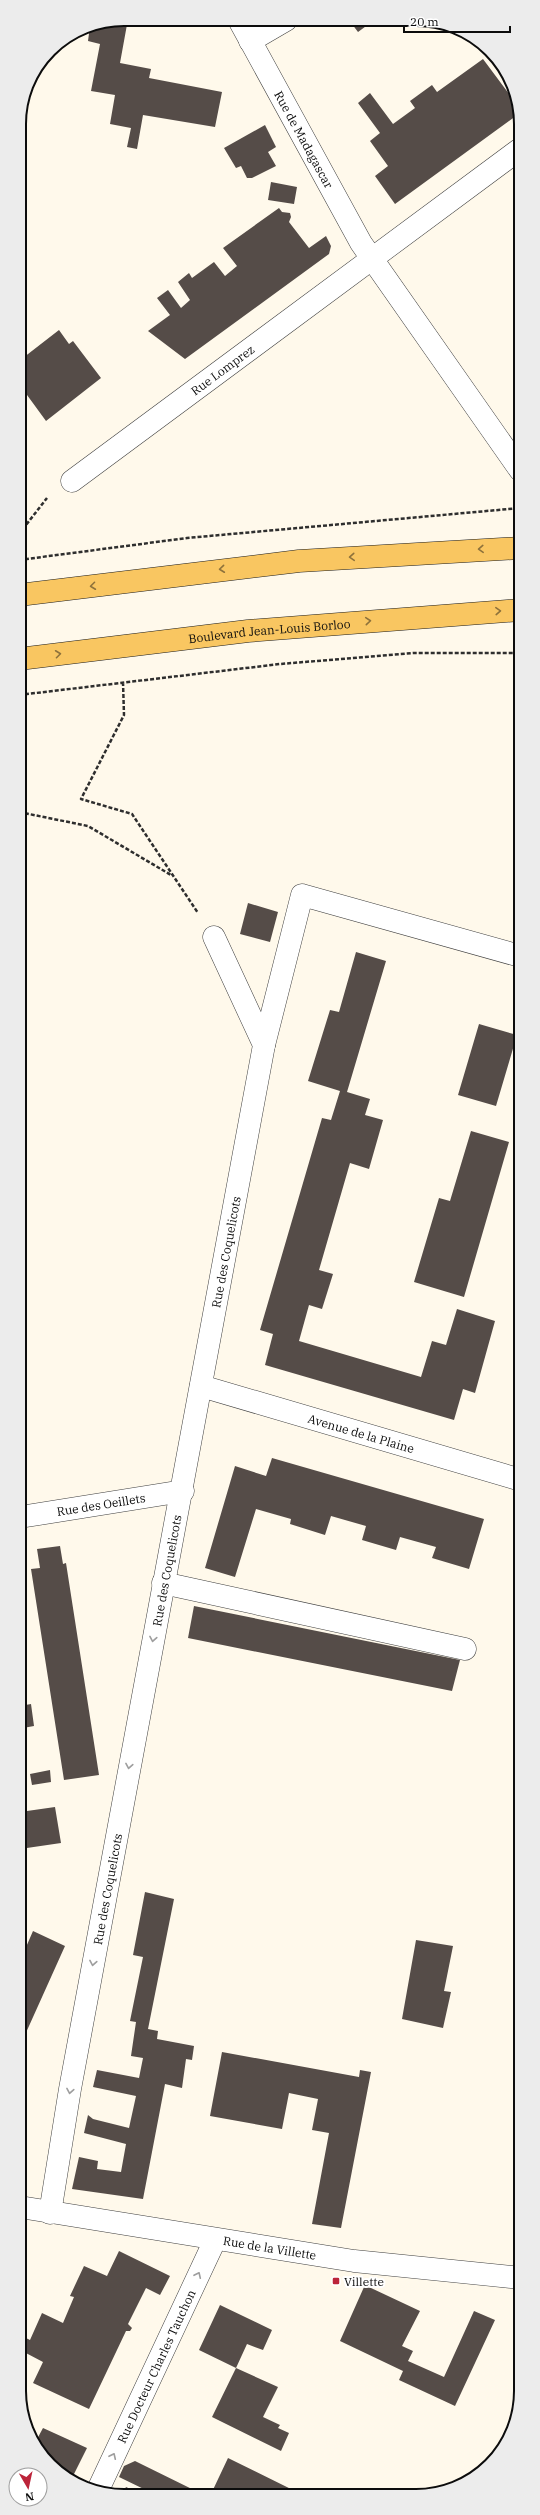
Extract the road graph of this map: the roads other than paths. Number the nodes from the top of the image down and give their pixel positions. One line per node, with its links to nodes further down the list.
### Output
1 (242, 26): 3 (street, Rue de Madagascar)
2 (276, 26): 3 (street)
3 (250, 41): 5 (street, Rue de Madagascar)
4 (514, 153): 5 (street, Rue Lomprez)
5 (371, 257): 6 (street); 7 (street, Rue Lomprez)
6 (514, 461)
7 (72, 481)
8 (514, 548): 9 (main road, one-way to 9)
9 (26, 595)
10 (514, 610): 11 (main road, Boulevard Jean-Louis Borloo, one-way to 10)
11 (26, 658)
12 (214, 937): 14 (street)
13 (514, 954): 14 (street, Rue des Coquelicots)
14 (264, 1045): 15 (street, Rue des Coquelicots)
15 (201, 1386): 16 (street, Avenue de la Plaine); 17 (street, Rue des Coquelicots)
16 (514, 1478)
17 (182, 1490): 18 (street, Rue des Oeillets); 19 (street, Rue des Coquelicots)
18 (26, 1516)
19 (163, 1583): 20 (street); 22 (street, Rue des Coquelicots, one-way to 22)
20 (465, 1649)
21 (26, 2208): 22 (street, Rue de la Villette)
22 (50, 2213): 23 (street, Rue de la Villette)
23 (215, 2240): 24 (street, Rue de la Villette); 25 (street, Rue Docteur Charles Tauchon, one-way to 23)
24 (514, 2277)
25 (100, 2486)

